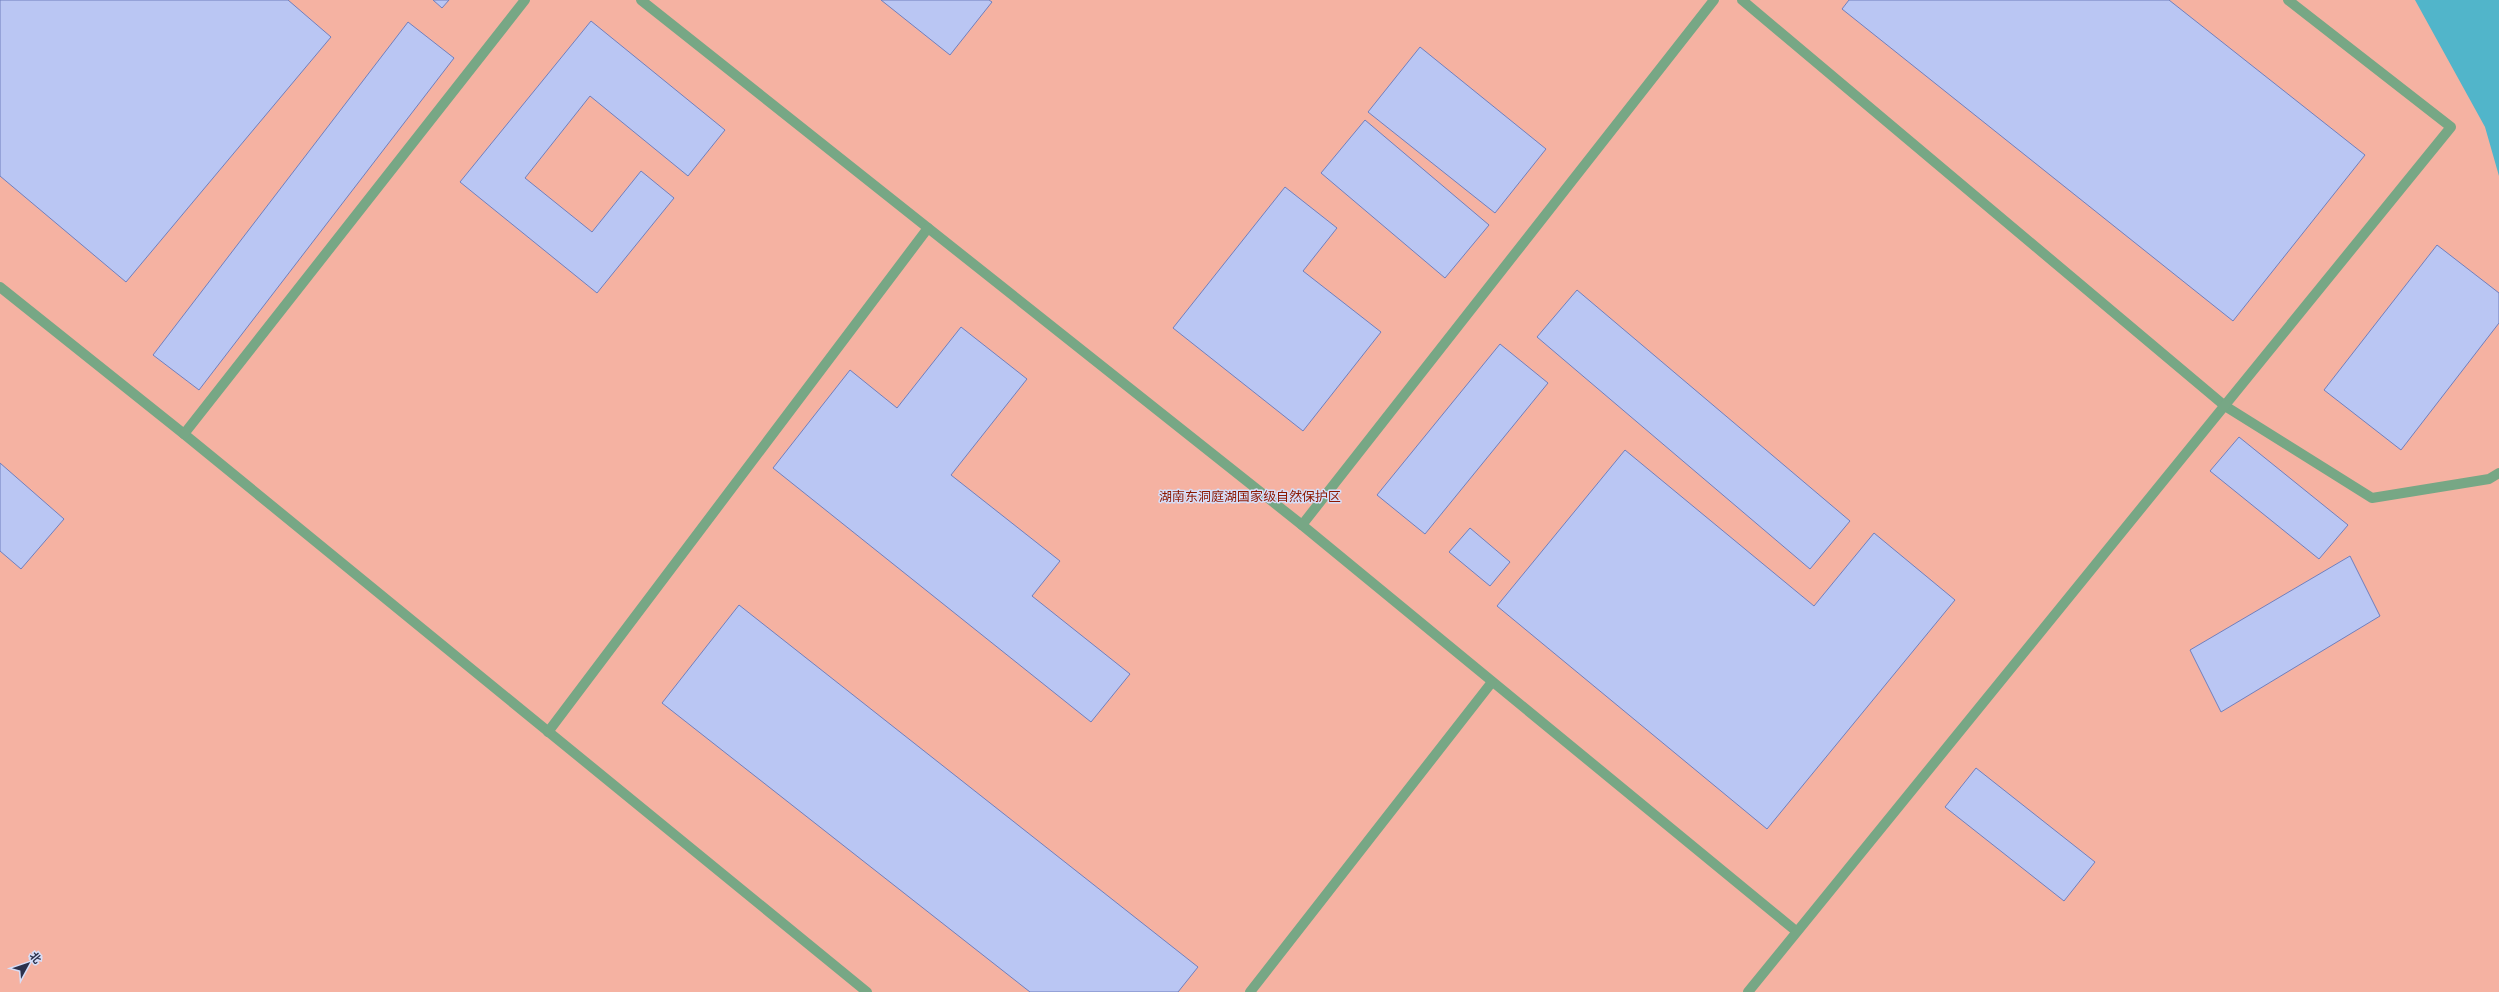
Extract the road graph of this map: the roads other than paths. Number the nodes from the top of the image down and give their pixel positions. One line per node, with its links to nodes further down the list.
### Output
1 (525, 0): 9 (street)
2 (641, 0): 6 (street)
3 (1714, 0): 11 (street)
4 (1742, 0): 8 (street)
5 (2288, 0): 8 (street)
6 (928, 228): 11 (street); 13 (street)
7 (0, 287): 9 (street)
8 (2225, 406): 10 (street); 14 (street)
9 (184, 434): 13 (street)
10 (2499, 473)
11 (1302, 525): 12 (street)
12 (1492, 682): 14 (street); 16 (street)
13 (548, 732): 15 (street)
14 (1796, 931): 17 (street)
15 (867, 992)
16 (1250, 992)
17 (1748, 992)

